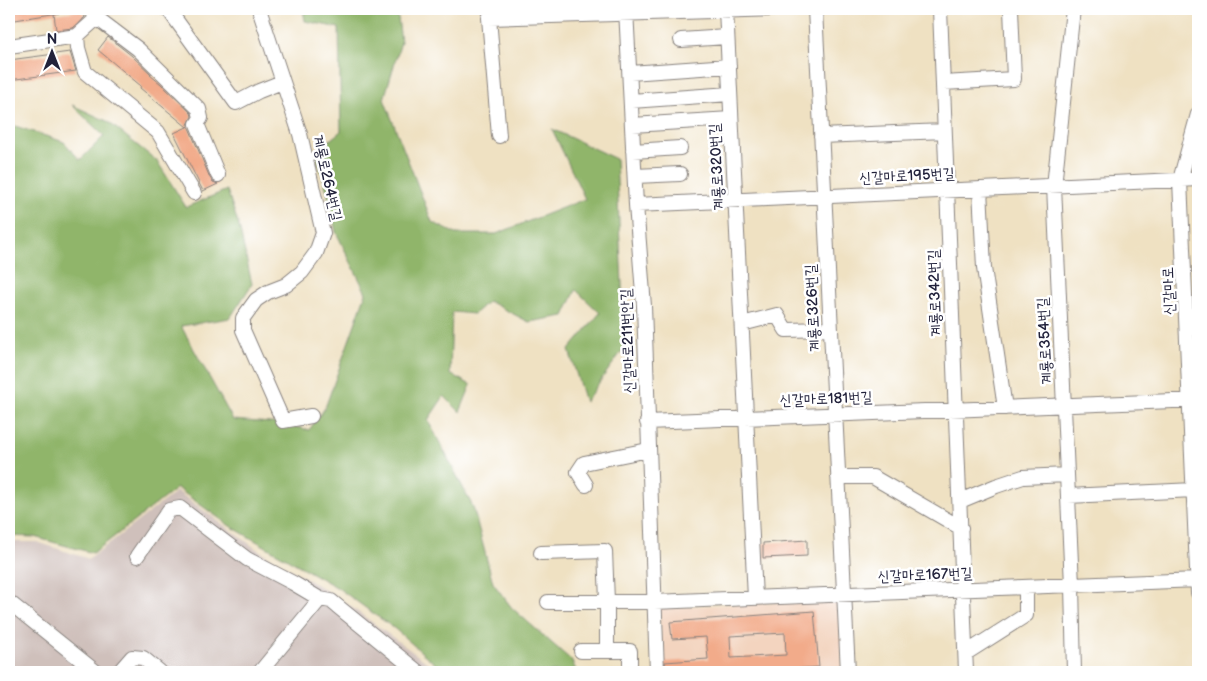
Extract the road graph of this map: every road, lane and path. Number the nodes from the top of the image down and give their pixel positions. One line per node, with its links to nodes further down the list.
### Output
1 (168, 9): 18 (street)
2 (259, 9): 18 (street, 계룡로264번길)
3 (774, 9): 8 (street)
4 (815, 9): 27 (street, 계룡로326번길)
5 (940, 9): 19 (street, 계룡로342번길)
6 (1011, 9): 19 (street)
7 (1073, 9): 35 (street, 계룡로354번길)
8 (726, 10): 9 (street); 13 (street, 계룡로320번길)
9 (626, 11): 10 (street); 17 (street, 신갈마로211번안길)
10 (539, 12): 26 (street)
11 (94, 13): 12 (street); 31 (street)
12 (78, 36): 15 (street); 38 (street)
13 (727, 37): 14 (street); 16 (street, 계룡로320번길)
14 (682, 40)
15 (9, 46)
16 (728, 66): 17 (street); 20 (street, 계룡로320번길)
17 (630, 73): 21 (street, 신갈마로211번안길)
18 (282, 82): 49 (street, 계룡로264번길)
19 (942, 83): 25 (street, 계룡로342번길)
20 (730, 94): 21 (street); 23 (street, 계룡로320번길)
21 (631, 101): 24 (street, 신갈마로211번안길)
22 (1198, 114): 33 (street, 신갈마로)
23 (731, 119): 24 (street); 40 (street, 계룡로320번길)
24 (632, 125): 29 (street, 신갈마로211번안길)
25 (944, 131): 27 (street); 37 (street, 계룡로342번길)
26 (499, 136)
27 (821, 136): 39 (street, 계룡로326번길)
28 (680, 148): 29 (street)
29 (633, 151): 32 (street, 신갈마로211번안길)
30 (680, 174): 32 (street)
31 (218, 175)
32 (635, 176): 41 (street, 신갈마로211번안길)
33 (1180, 180): 34 (street); 35 (street, 신갈마로195번길); 44 (street, 신갈마로)
34 (1198, 180)
35 (1054, 186): 36 (street, 신갈마로195번길); 45 (street, 계룡로354번길)
36 (980, 189): 37 (street, 신갈마로195번길); 46 (street)
37 (947, 191): 39 (street, 신갈마로195번길); 47 (street, 계룡로342번길)
38 (194, 193)
39 (824, 196): 40 (street, 신갈마로195번길); 43 (street, 계룡로326번길)
40 (735, 200): 41 (street, 신갈마로195번길); 42 (street, 계룡로320번길)
41 (636, 205): 51 (street, 신갈마로211번안길)
42 (742, 324): 43 (street); 50 (street, 계룡로320번길)
43 (830, 329): 48 (street, 계룡로326번길)
44 (1194, 400): 45 (street, 신갈마로181번길); 56 (street, 신갈마로)
45 (1064, 406): 46 (street, 신갈마로181번길); 53 (street, 계룡로354번길)
46 (1005, 408): 47 (street, 신갈마로181번길)
47 (956, 410): 48 (street, 신갈마로181번길); 58 (street, 계룡로342번길)
48 (835, 415): 50 (street, 신갈마로181번길); 54 (street, 계룡로326번길)
49 (311, 416)
50 (746, 418): 51 (street, 신갈마로181번길); 68 (street, 계룡로320번길)
51 (647, 422): 52 (street, 신갈마로211번안길)
52 (648, 450): 55 (street); 73 (street, 신갈마로211번안길)
53 (1067, 475): 57 (street, 계룡로354번길); 58 (street)
54 (838, 477): 59 (street); 67 (street, 계룡로326번길)
55 (586, 485)
56 (1194, 490): 57 (street); 62 (street, 신갈마로)
57 (1068, 496): 63 (street, 계룡로354번길)
58 (960, 501): 59 (street, 계룡로342번길)
59 (961, 528): 65 (street, 계룡로342번길)
60 (541, 553): 70 (street)
61 (137, 556): 69 (street)
62 (1198, 580): 63 (street, 신갈마로167번길); 66 (street, 신갈마로)
63 (1072, 585): 64 (street, 신갈마로167번길); 86 (street, 계룡로354번길)
64 (1026, 587): 65 (street, 신갈마로167번길); 76 (street)
65 (963, 590): 67 (street, 신갈마로167번길); 76 (street, 계룡로342번길)
66 (1198, 593)
67 (844, 594): 68 (street, 신갈마로167번길); 84 (street, 계룡로326번길)
68 (755, 598): 73 (street, 신갈마로167번길)
69 (320, 599): 81 (street); 82 (street)
70 (607, 601): 72 (street, 신갈마로167번길); 73 (street, 신갈마로167번길); 75 (street)
71 (9, 602): 78 (street)
72 (548, 602)
73 (654, 602): 83 (street, 신갈마로211번안길)
74 (580, 651): 75 (street)
75 (607, 651): 77 (street)
76 (966, 654): 85 (street, 계룡로342번길)
77 (630, 664)
78 (96, 672)
79 (119, 672): 80 (street)
80 (160, 672)
81 (260, 672)
82 (418, 672)
83 (657, 672)
84 (848, 672)
85 (966, 672)
86 (1074, 672)

